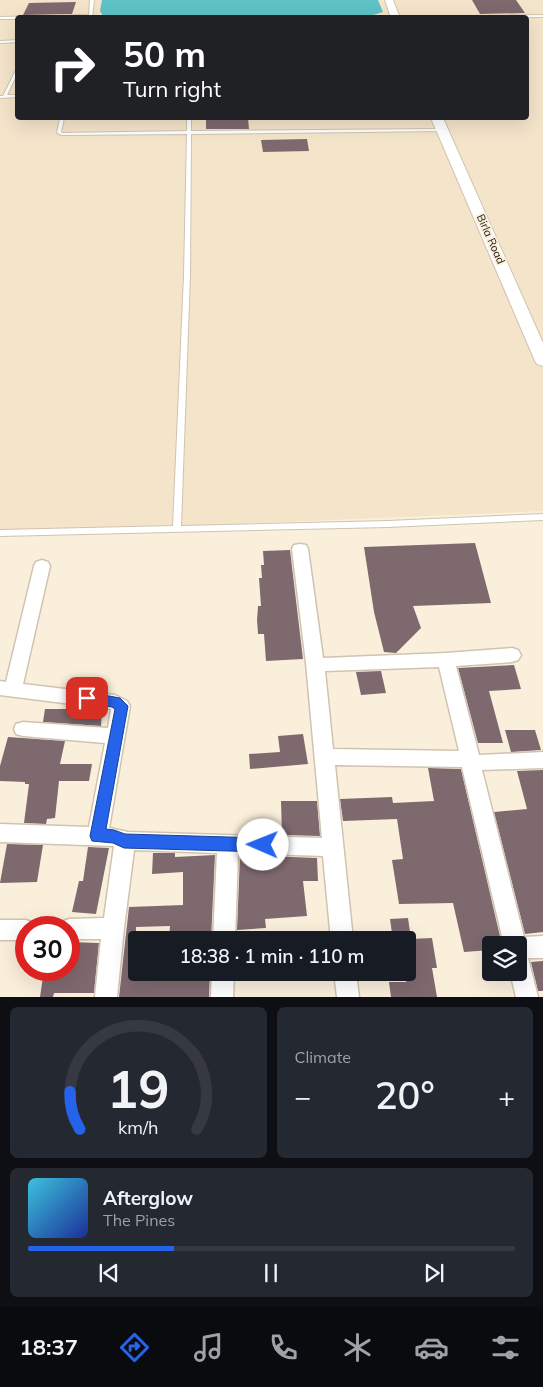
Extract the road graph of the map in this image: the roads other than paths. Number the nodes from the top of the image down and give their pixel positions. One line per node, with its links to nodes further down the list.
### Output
1 (92, 0): 3 (lane)
2 (389, 0): 4 (street)
3 (90, 15)
4 (395, 15)
5 (529, 16): 6 (lane)
6 (543, 16)
7 (0, 18): 8 (lane)
8 (15, 18)
9 (15, 41): 10 (lane)
10 (0, 42)
11 (15, 73): 13 (lane)
12 (15, 96): 13 (lane)
13 (2, 97)
14 (62, 120): 17 (lane)
15 (188, 120): 17 (lane)
16 (440, 124): 17 (lane); 18 (street, Birla Road)
17 (187, 134): 20 (lane)
18 (543, 361)
19 (543, 517): 20 (lane)
20 (176, 529): 21 (lane)
21 (0, 533)
22 (300, 549): 26 (street)
23 (42, 566): 27 (street)
24 (512, 655): 25 (street)
25 (446, 660): 26 (street); 32 (street)
26 (314, 663): 30 (street)
27 (7, 689): 29 (street)
28 (23, 729): 29 (street)
29 (116, 736): 34 (street)
30 (324, 757): 32 (street); 37 (street)
31 (543, 760): 32 (street)
32 (471, 761): 44 (street)
33 (0, 833): 34 (street)
34 (97, 836): 35 (street)
35 (124, 841): 36 (street); 39 (street)
36 (228, 844): 37 (street); 42 (street)
37 (333, 846): 43 (street)
38 (80, 928): 39 (street)
39 (113, 928): 50 (street)
40 (0, 930): 41 (street)
41 (15, 930)
42 (224, 931)
43 (341, 931)
44 (512, 936)
45 (543, 947): 46 (street)
46 (527, 948)
47 (223, 981): 51 (street)
48 (347, 981): 52 (street)
49 (523, 981): 53 (street)
50 (106, 997)
51 (222, 997)
52 (348, 997)
53 (527, 997)

